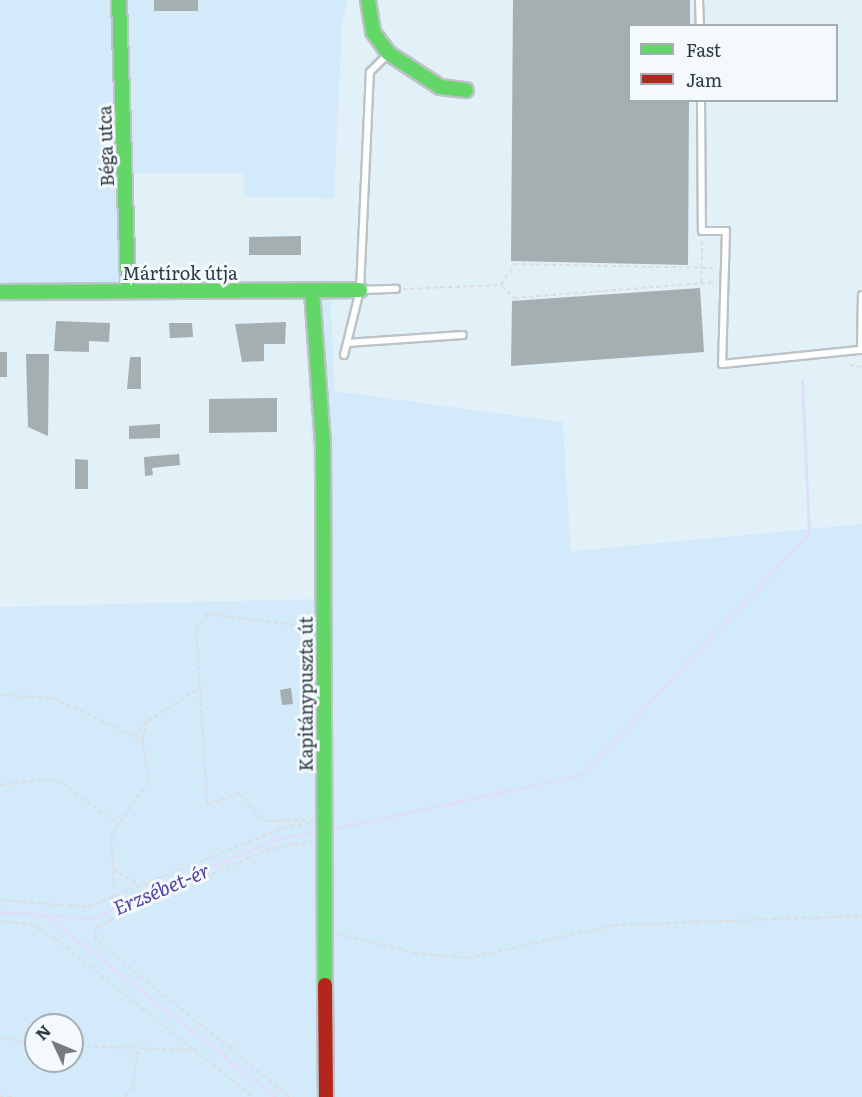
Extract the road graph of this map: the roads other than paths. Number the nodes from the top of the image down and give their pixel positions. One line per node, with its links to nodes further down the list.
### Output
1 (119, 0): 10 (street, Béga utca)
2 (368, 0): 5 (street)
3 (699, 0): 4 (lane)
4 (700, 24)
5 (388, 53): 6 (street); 8 (lane)
6 (466, 90)
7 (701, 102): 13 (lane)
8 (360, 290): 9 (lane); 11 (street, Mártírok útja); 15 (lane)
9 (396, 290)
10 (128, 291): 11 (street, Mártírok útja); 12 (street, Mártírok útja)
11 (312, 291): 17 (street, Kapitánypuszta út)
12 (0, 292)
13 (862, 295)
14 (463, 335): 15 (lane)
15 (347, 343): 16 (lane)
16 (344, 355)
17 (326, 1097)

